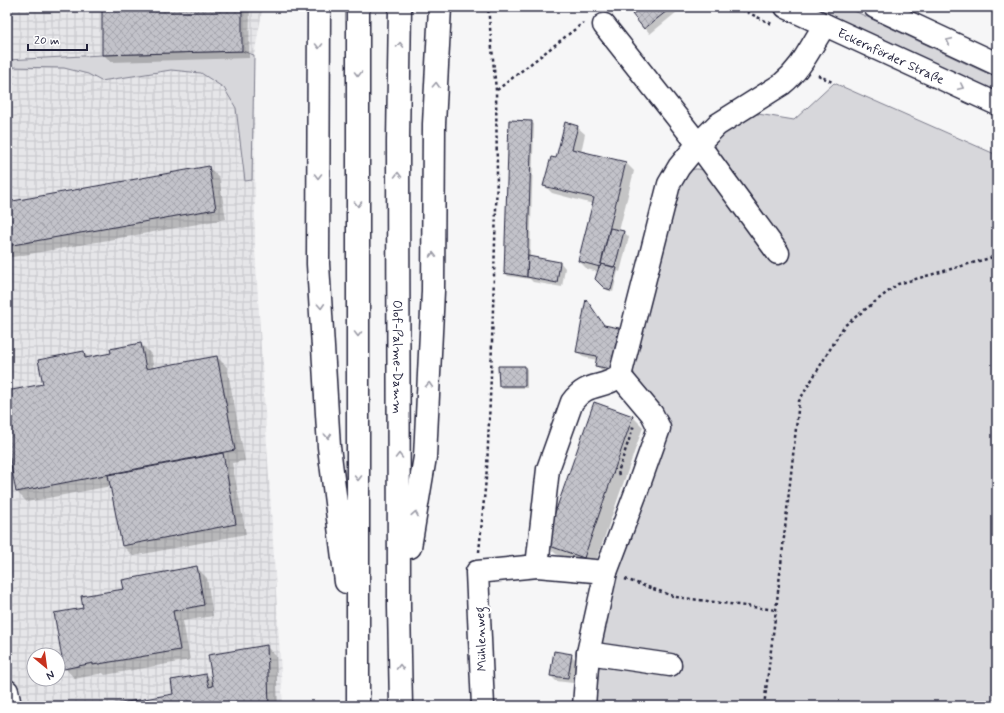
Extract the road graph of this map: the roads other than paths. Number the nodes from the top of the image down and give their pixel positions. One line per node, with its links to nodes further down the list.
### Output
1 (319, 7): 19 (main road, one-way to 19)
2 (358, 7): 19 (main road, one-way to 19)
3 (400, 7): 16 (main road, Olof-Palme-Damm, one-way to 3)
4 (440, 7): 16 (main road, one-way to 4)
5 (786, 7): 8 (main road, Eckernförder Straße)
6 (875, 7): 9 (main road, one-way to 6)
7 (594, 24): 11 (main road)
8 (825, 25): 10 (main road, Eckernförder Straße, one-way to 10); 11 (main road)
9 (997, 64)
10 (997, 104)
11 (698, 144): 12 (main road); 13 (main road)
12 (778, 253)
13 (620, 376): 14 (main road); 15 (main road)
14 (537, 566): 15 (main road); 24 (main road, Mühlenweg)
15 (606, 572): 17 (main road)
16 (399, 608): 23 (main road, Olof-Palme-Damm, one-way to 16)
17 (588, 653): 18 (main road); 25 (main road)
18 (670, 665)
19 (358, 670): 22 (main road)
20 (7, 691): 21 (main road)
21 (10, 706)
22 (358, 706)
23 (401, 706)
24 (483, 706)
25 (584, 706)

